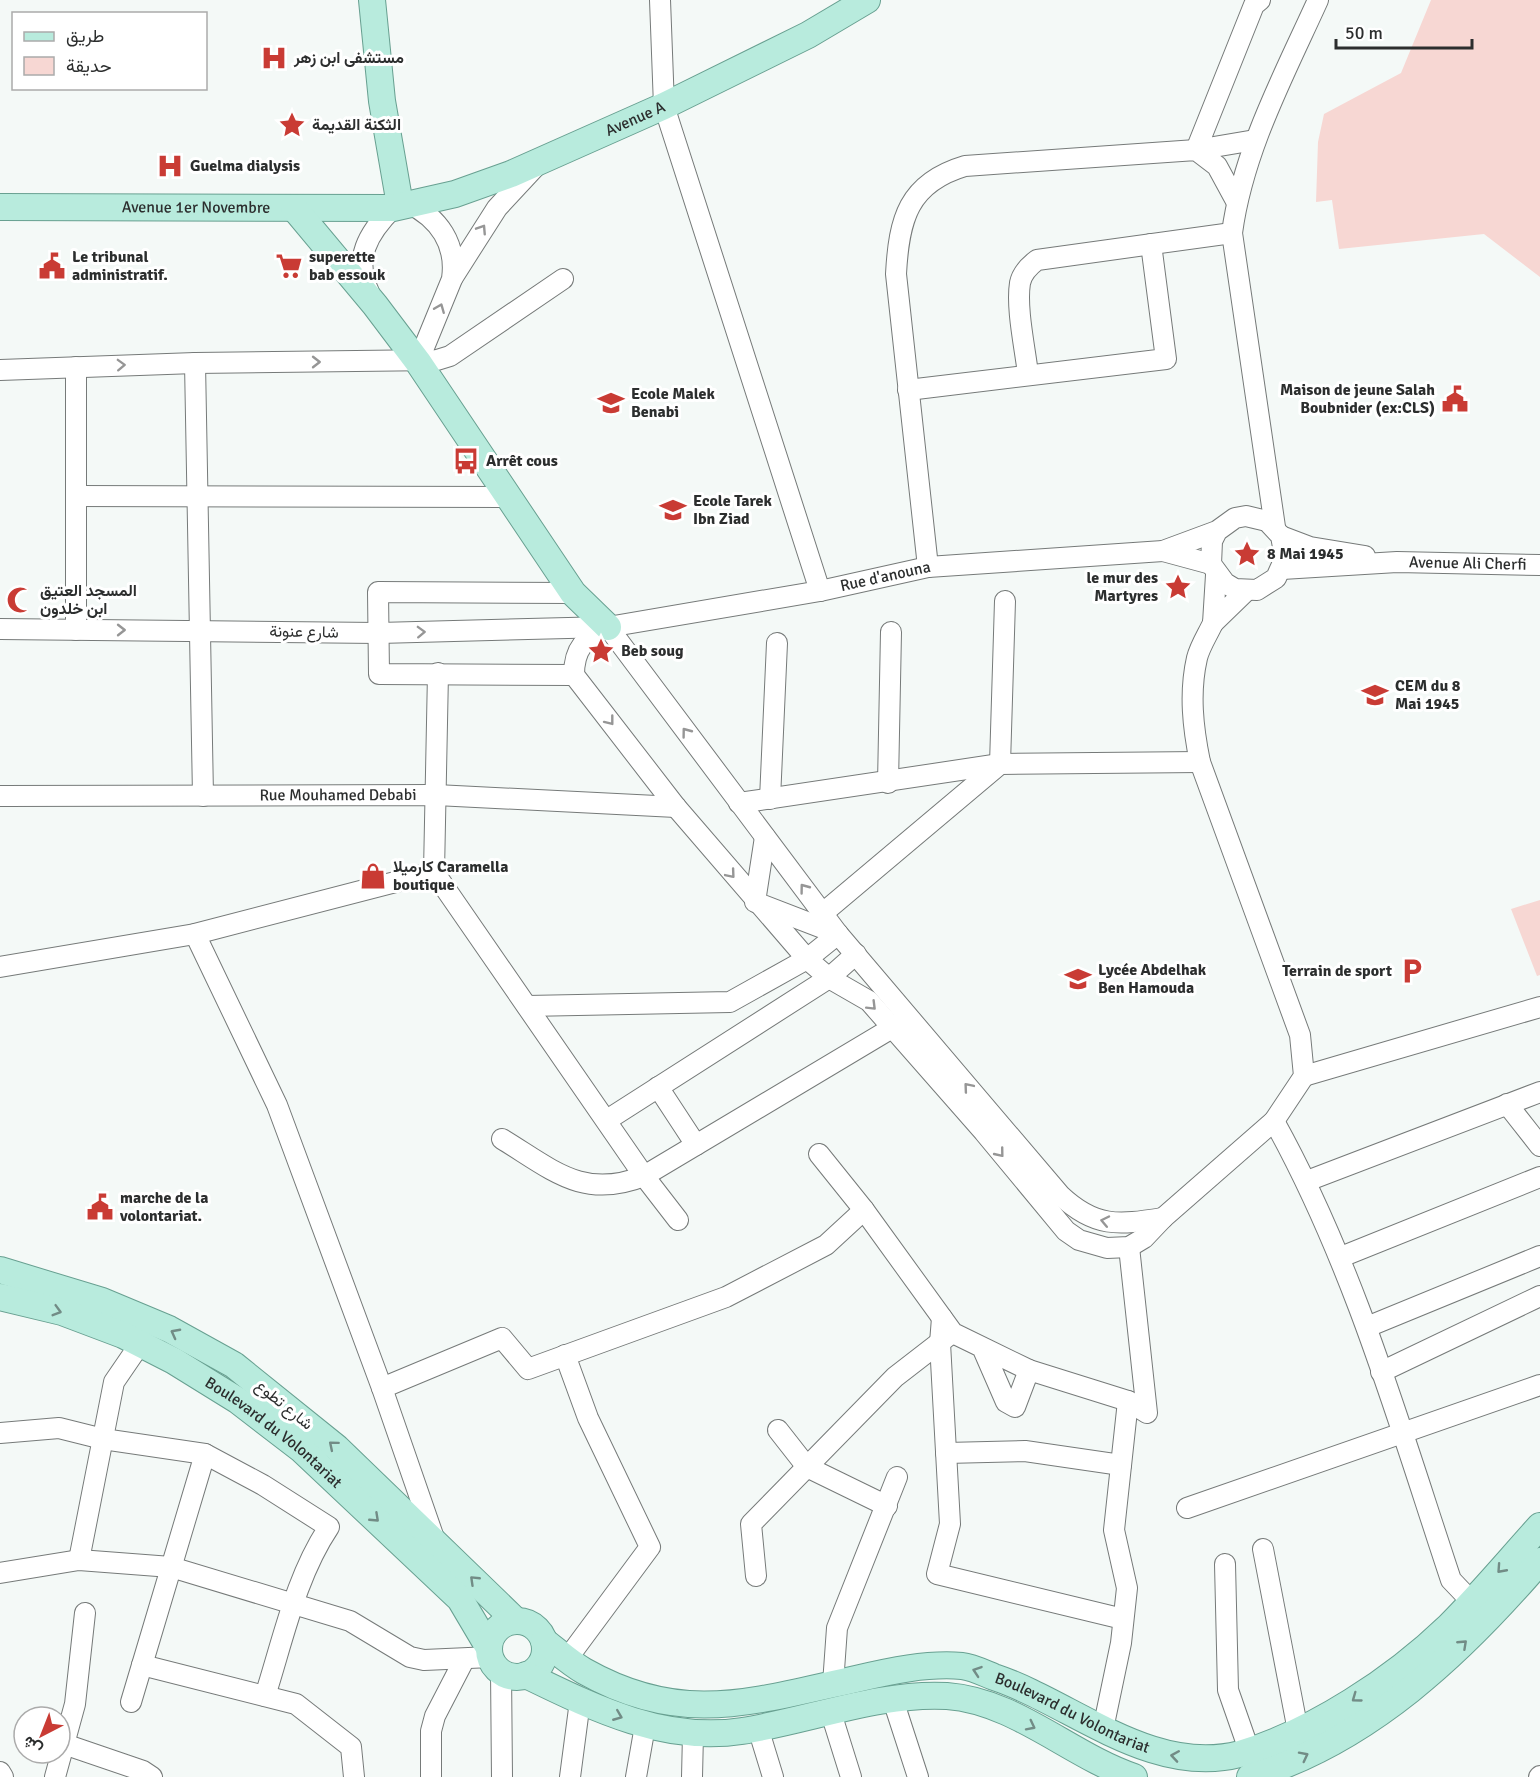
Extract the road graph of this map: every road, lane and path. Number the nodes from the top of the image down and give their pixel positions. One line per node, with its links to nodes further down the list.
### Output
1 (372, 0): 11 (main road)
2 (660, 0): 6 (street)
3 (867, 0): 6 (main road, Avenue A)
4 (1260, 0): 8 (street)
5 (1318, 0): 7 (street)
6 (664, 106): 9 (main road, Avenue A); 38 (street)
7 (1255, 140): 8 (street); 10 (street)
8 (1196, 150): 10 (street); 24 (street)
9 (542, 160): 11 (main road, Avenue A); 16 (street, one-way to 9)
10 (1236, 201): 14 (street)
11 (400, 206): 13 (main road, Avenue 1er Novembre); 16 (street); 18 (street)
12 (0, 207): 13 (main road, Avenue 1er Novembre)
13 (294, 208): 18 (main road)
14 (1232, 233): 15 (street); 25 (street)
15 (1151, 244): 23 (street); 23 (street)
16 (452, 279): 19 (street, one-way to 16)
17 (563, 279): 19 (street)
18 (375, 305): 19 (main road)
19 (418, 362): 20 (street, one-way to 19); 28 (main road)
20 (195, 363): 21 (street, one-way to 20); 26 (street)
21 (76, 367): 22 (street); 27 (street)
22 (0, 370)
23 (1028, 374): 24 (street)
24 (908, 390): 35 (street)
25 (1269, 489): 29 (street); 31 (street)
26 (197, 495): 27 (street); 28 (street); 46 (street)
27 (76, 496): 45 (street)
28 (509, 497): 40 (main road)
29 (1258, 517): 30 (street); 31 (street)
30 (1217, 531): 32 (street); 36 (street)
31 (1278, 532): 33 (street); 37 (street)
32 (1163, 551): 35 (street, Rue d'anouna); 36 (street)
33 (1397, 562): 34 (street, Avenue Ali Cherfi); 37 (street)
34 (1540, 565)
35 (928, 567): 38 (street, Rue d'anouna)
36 (1214, 569): 39 (street); 42 (street)
37 (1282, 569): 39 (street)
38 (820, 591): 43 (street, Rue d'anouna)
39 (1246, 591): 42 (street)
40 (573, 593): 43 (main road); 48 (street)
41 (1005, 601): 53 (street)
42 (1213, 623): 52 (street)
43 (608, 627): 48 (street, شارع عنونة, one-way to 43); 51 (street); 59 (street, one-way to 43)
44 (0, 629): 45 (street, شارع عنونة)
45 (76, 630): 46 (street, شارع عنونة, one-way to 46)
46 (201, 630): 48 (street, شارع عنونة); 57 (street)
47 (891, 632): 54 (street)
48 (379, 633): 50 (street)
49 (777, 643): 58 (street)
50 (438, 673): 51 (street); 55 (street)
51 (574, 675): 60 (street, one-way to 60)
52 (1200, 762): 53 (street); 74 (street)
53 (1000, 764): 54 (street); 64 (street)
54 (888, 783): 58 (street)
55 (436, 795): 57 (street, Rue Mouhamed Debabi); 60 (street, Rue Mouhamed Debabi); 62 (street)
56 (0, 796): 57 (street, Rue Mouhamed Debabi)
57 (203, 796)
58 (770, 799): 59 (street)
59 (739, 803): 61 (street)
60 (676, 807): 63 (street, one-way to 63)
61 (765, 837): 63 (street); 64 (street, one-way to 61)
62 (434, 872): 66 (street); 71 (street)
63 (755, 902): 65 (street); 68 (street)
64 (823, 913): 65 (street)
65 (838, 933): 67 (street); 68 (street)
66 (195, 934): 69 (street); 104 (street)
67 (856, 954): 70 (street); 73 (street)
68 (807, 959): 70 (street); 71 (street)
69 (0, 967)
70 (829, 978): 73 (street, one-way to 73); 75 (street)
71 (527, 1005): 78 (street)
72 (1540, 1007): 74 (street)
73 (901, 1023): 81 (street); 88 (street, one-way to 73); 90 (street, one-way to 90)
74 (1304, 1076): 79 (street)
75 (658, 1087): 78 (street); 81 (street)
76 (1540, 1092): 77 (street)
77 (1507, 1104): 82 (street); 86 (street)
78 (607, 1120): 84 (street)
79 (1274, 1121): 86 (street); 88 (street)
80 (502, 1139): 84 (street)
81 (696, 1145): 84 (street)
82 (1540, 1146)
83 (819, 1154): 87 (street)
84 (644, 1176): 89 (street)
85 (1540, 1177): 92 (street)
86 (1307, 1181): 92 (street)
87 (864, 1210): 97 (street); 100 (street)
88 (1163, 1218): 90 (street)
89 (678, 1220)
90 (1129, 1247): 105 (street)
91 (1540, 1256): 96 (street)
92 (1341, 1257): 96 (street)
93 (0, 1270): 118 (main road, شارع تطوع, one-way to 93)
94 (1540, 1296): 102 (street)
95 (0, 1297): 98 (main road, Boulevard du Volontariat, one-way to 98)
96 (1367, 1327): 102 (street)
97 (945, 1331): 99 (street); 110 (street); 113 (street)
98 (140, 1344): 109 (street); 135 (main road, Boulevard du Volontariat, one-way to 135)
99 (982, 1347): 101 (street); 101 (street)
100 (565, 1355): 104 (street); 133 (street)
101 (1029, 1370): 105 (street)
102 (1381, 1372): 108 (street)
103 (1540, 1385): 108 (street)
104 (382, 1388): 118 (street)
105 (1128, 1401): 112 (street)
106 (778, 1430): 113 (street)
107 (0, 1433): 109 (street)
108 (1402, 1433): 116 (street); 126 (street)
109 (103, 1439): 111 (street); 120 (street)
110 (946, 1453): 112 (street); 130 (street)
111 (206, 1454): 123 (street); 127 (street)
112 (1121, 1465): 130 (street)
113 (807, 1467): 115 (street); 125 (street)
114 (897, 1478): 115 (street)
115 (887, 1506): 137 (street)
116 (1187, 1508)
117 (1540, 1526): 126 (main road, Boulevard du Volontariat, one-way to 126)
118 (436, 1544): 131 (main road, شارع تطوع, one-way to 118)
119 (1263, 1549): 147 (street)
120 (79, 1560): 123 (street); 124 (street)
121 (1540, 1561): 129 (main road)
122 (1225, 1564): 150 (street)
123 (171, 1567): 127 (street); 136 (street)
124 (0, 1573)
125 (756, 1576)
126 (1471, 1601): 129 (street); 147 (main road, Boulevard du Volontariat, one-way to 147)
127 (294, 1604): 134 (street); 138 (street)
128 (84, 1613): 143 (street)
129 (1494, 1615): 164 (main road, one-way to 129)
130 (1124, 1619): 146 (street)
131 (516, 1621): 132 (main road); 135 (main road)
132 (544, 1641): 133 (main road, Boulevard du Volontariat); 135 (main road)
133 (567, 1659): 137 (main road, Boulevard du Volontariat)
134 (464, 1660): 135 (street); 155 (street)
135 (502, 1663): 140 (main road, Boulevard du Volontariat); 156 (street)
136 (142, 1665): 138 (street); 141 (street)
137 (833, 1684): 146 (main road, Boulevard du Volontariat, one-way to 137)
138 (265, 1696): 154 (street)
139 (893, 1700): 142 (main road, Boulevard du Volontariat); 162 (street); 163 (main road, Boulevard du Volontariat, one-way to 163)
140 (580, 1701): 144 (main road, Boulevard du Volontariat, one-way to 144); 157 (street)
141 (131, 1702)
142 (831, 1713): 145 (main road, Boulevard du Volontariat); 161 (street)
143 (72, 1715)
144 (645, 1726): 148 (main road, Boulevard du Volontariat); 158 (street)
145 (758, 1728): 148 (main road, Boulevard du Volontariat); 160 (street)
146 (1103, 1729): 150 (main road, Boulevard du Volontariat, one-way to 146)
147 (1298, 1731): 150 (main road, Boulevard du Volontariat)
148 (693, 1734): 159 (street)
149 (72, 1746): 152 (street)
150 (1249, 1750)
151 (0, 1772): 153 (street)
152 (145, 1775)
153 (3, 1777)
154 (354, 1777)
155 (431, 1777)
156 (502, 1777)
157 (570, 1777)
158 (636, 1777)
159 (692, 1777)
160 (773, 1777)
161 (851, 1777)
162 (918, 1777)
163 (1134, 1777)
164 (1250, 1777)

